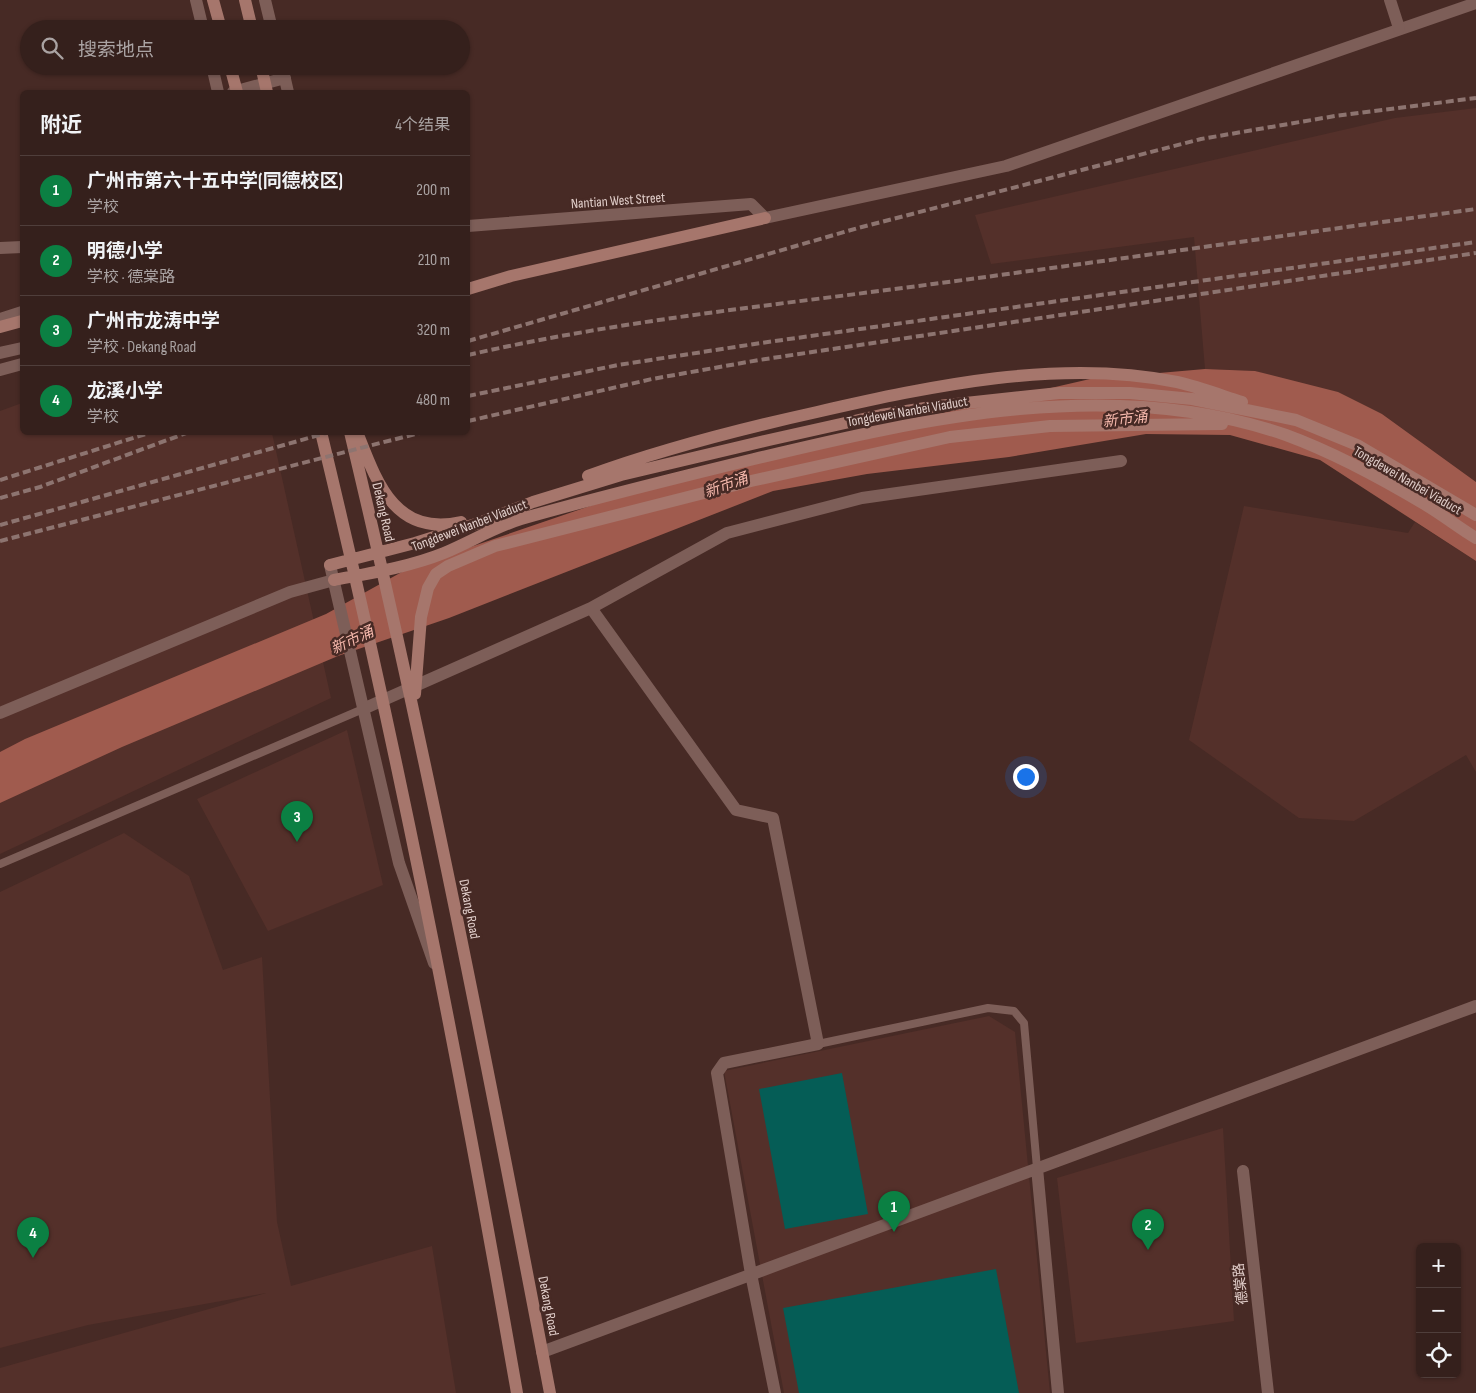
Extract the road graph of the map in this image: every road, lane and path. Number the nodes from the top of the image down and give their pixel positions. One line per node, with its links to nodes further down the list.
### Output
1 (196, 0): 7 (street)
2 (214, 0): 8 (main road)
3 (245, 0): 9 (main road)
4 (265, 0): 10 (street)
5 (1390, 0): 11 (street)
6 (1476, 3): 11 (street)
7 (201, 20)
8 (219, 20)
9 (250, 20)
10 (270, 20)
11 (1400, 28): 22 (street)
12 (214, 75): 17 (street)
13 (232, 75): 18 (main road)
14 (263, 75): 20 (main road)
15 (276, 75): 19 (street)
16 (284, 75): 21 (street)
17 (218, 90)
18 (235, 90)
19 (240, 90)
20 (267, 90)
21 (288, 90)
22 (765, 218): 23 (street, Nantian West Street); 26 (main road)
23 (470, 226)
24 (20, 247): 25 (street)
25 (0, 248)
26 (470, 288)
27 (20, 313): 28 (street)
28 (0, 319)
29 (20, 321): 30 (main road)
30 (0, 327)
31 (20, 349): 32 (street)
32 (0, 354)
33 (20, 365): 34 (street)
34 (0, 370)
35 (1296, 420): 41 (main road); 43 (main road, Tongdewei Nanbei Viaduct); 45 (main road, Tongdewei Nanbei Viaduct)
36 (1248, 424): 44 (main road, Tongdewei Nanbei Viaduct); 46 (main road, Tongdewei Nanbei Viaduct); 50 (main road)
37 (321, 435): 52 (main road)
38 (351, 435): 50 (main road, Dekang Road)
39 (358, 435): 41 (main road)
40 (364, 435): 41 (main road)
41 (363, 448)
42 (1120, 460): 47 (street)
43 (1476, 515)
44 (1476, 538)
45 (330, 565): 46 (street)
46 (334, 580): 48 (street); 49 (street)
47 (591, 608): 48 (street); 54 (street)
48 (363, 709): 51 (lane); 52 (street)
49 (0, 713)
50 (414, 714): 58 (main road, Dekang Road)
51 (0, 864)
52 (443, 989): 59 (main road)
53 (1476, 1006): 55 (street)
54 (818, 1044): 55 (lane); 57 (street)
55 (1037, 1168): 57 (street); 62 (street)
56 (1242, 1171): 63 (street, 德棠路)
57 (751, 1274): 58 (street); 61 (street)
58 (542, 1352): 60 (main road, Dekang Road)
59 (517, 1393)
60 (550, 1393)
61 (775, 1393)
62 (1058, 1393)
63 (1268, 1393)

